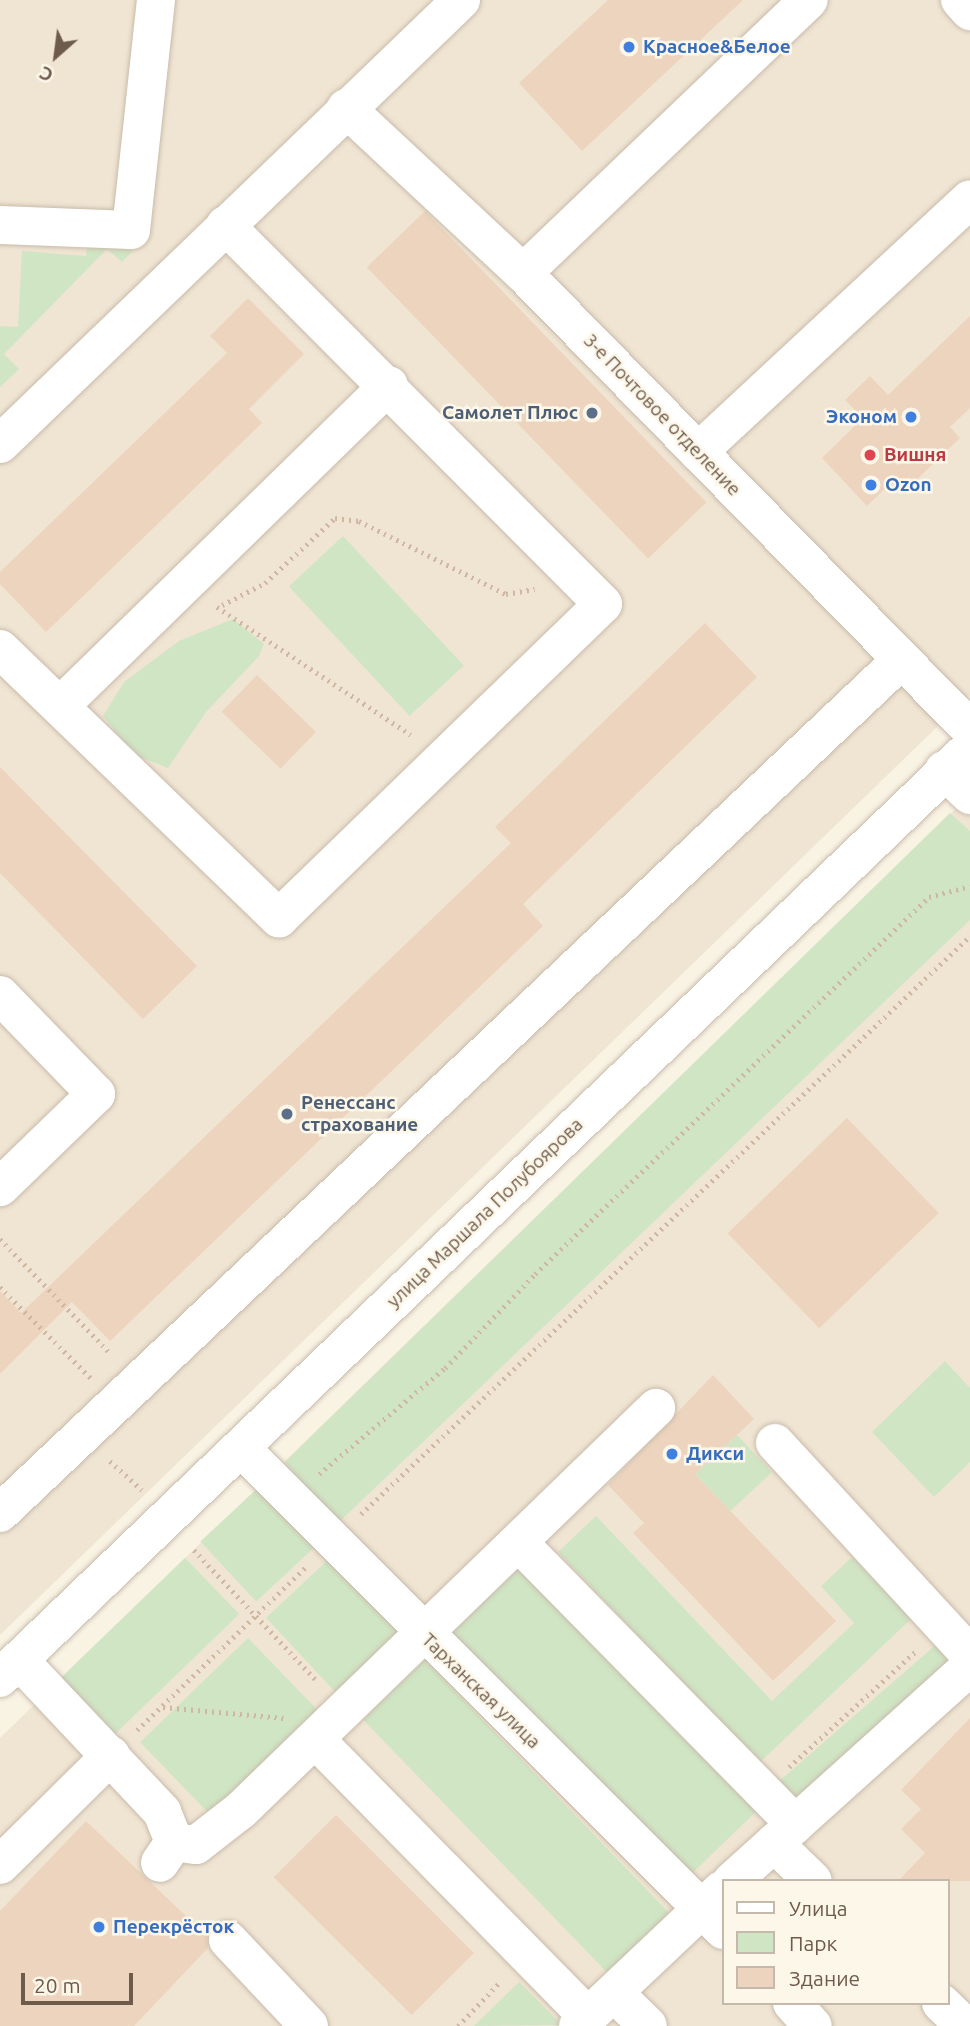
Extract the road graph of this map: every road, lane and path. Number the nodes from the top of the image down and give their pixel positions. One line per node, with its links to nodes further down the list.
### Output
1 (156, 0): 10 (street)
2 (461, 0): 6 (street)
3 (809, 0): 11 (street)
4 (960, 0): 5 (street)
5 (970, 11)
6 (346, 108): 9 (street); 11 (street, 3-е Почтовое отделение)
7 (970, 199): 15 (street)
8 (0, 225): 10 (street)
9 (225, 225): 12 (street); 13 (street)
10 (131, 230): 12 (street)
11 (523, 273): 15 (street, 3-е Почтовое отделение)
12 (175, 274): 14 (street)
13 (389, 385): 16 (street); 21 (street)
14 (0, 444)
15 (698, 452): 20 (street, 3-е Почтовое отделение)
16 (581, 580): 17 (path); 21 (street)
17 (217, 607): 18 (path); 23 (path)
18 (205, 613)
19 (0, 649): 21 (street)
20 (901, 660): 22 (street, 3-е Почтовое отделение); 31 (street)
21 (61, 705)
22 (970, 729)
23 (411, 735)
24 (961, 771): 35 (street, улица Маршала Полубоярова)
25 (970, 886): 37 (path)
26 (970, 936): 39 (path)
27 (0, 995): 28 (street)
28 (0, 1187)
29 (0, 1239): 31 (path)
30 (0, 1287): 31 (path)
31 (125, 1391): 33 (street)
32 (656, 1408): 40 (street)
33 (80, 1435): 36 (path); 38 (street)
34 (775, 1443): 41 (street)
35 (242, 1449): 37 (street, Тарханская улица); 45 (street, улица Маршала Полубоярова)
36 (146, 1493)
37 (289, 1500): 39 (street, Тарханская улица)
38 (0, 1513)
39 (330, 1543): 42 (street, Тарханская улица); 46 (path)
40 (519, 1543): 42 (street); 49 (street)
41 (943, 1626): 43 (street); 49 (path)
42 (424, 1636): 47 (street); 54 (street, Тарханская улица)
43 (970, 1655)
44 (970, 1667): 50 (street)
45 (9, 1669): 48 (street)
46 (162, 1707): 47 (path); 48 (path)
47 (315, 1739): 48 (street); 56 (street)
48 (111, 1755): 51 (street)
49 (763, 1791): 50 (street)
50 (785, 1834): 52 (street); 53 (street)
51 (0, 1865)
52 (734, 1879)
53 (812, 1879)
54 (716, 1909): 59 (street)
55 (228, 1940): 60 (street)
56 (527, 1954): 59 (street); 61 (path)
57 (794, 2005): 63 (street)
58 (943, 2005): 64 (street)
59 (593, 2012): 62 (street)
60 (309, 2026)
61 (458, 2026)
62 (648, 2026)
63 (813, 2026)
64 (965, 2026)

